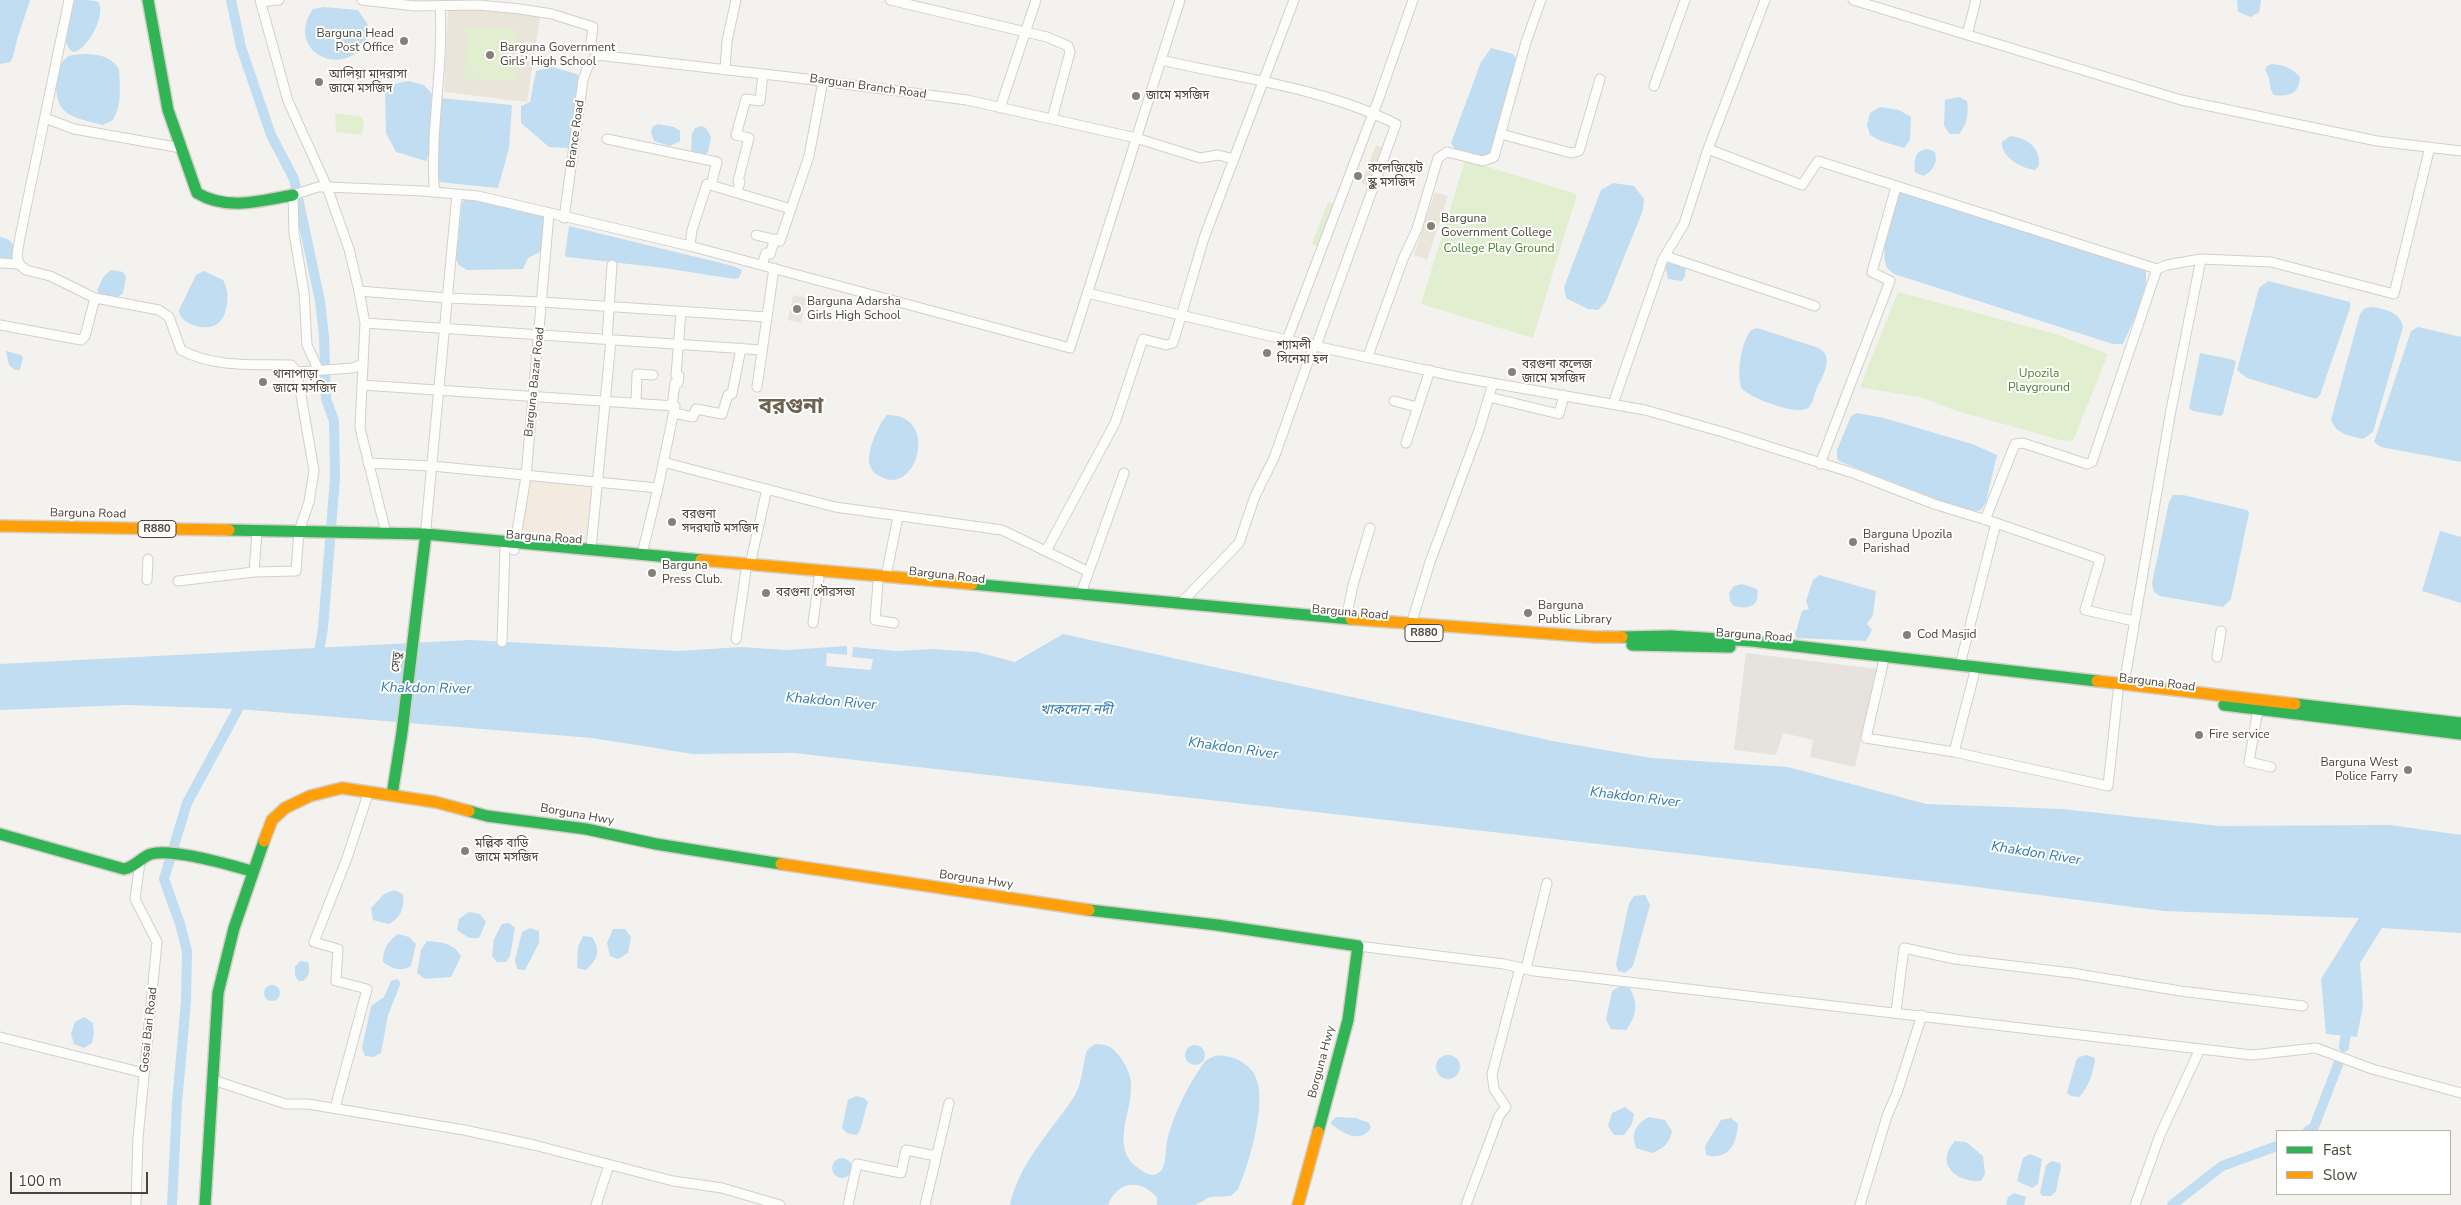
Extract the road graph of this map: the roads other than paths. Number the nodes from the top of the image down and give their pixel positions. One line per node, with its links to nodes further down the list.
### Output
1 (69, 0): 31 (street)
2 (148, 0): 37 (main road)
3 (278, 0): 16 (street)
4 (362, 0): 18 (street)
5 (736, 0): 23 (street)
6 (890, 0): 19 (street)
7 (1036, 0): 19 (street)
8 (1180, 0): 22 (street)
9 (1294, 0): 27 (street)
10 (1413, 0): 30 (street)
11 (1541, 0): 33 (street)
12 (1685, 0): 28 (street)
13 (1766, 0): 38 (street)
14 (1853, 0): 20 (street)
15 (1976, 0): 20 (street)
16 (261, 1): 42 (street)
17 (521, 4): 18 (street); 21 (street)
18 (440, 6): 44 (street)
19 (1024, 32): 29 (street); 32 (street)
20 (1967, 35): 36 (street)
21 (597, 55): 23 (street, Barguan Branch Road); 50 (street, Brance Road)
22 (1161, 60): 27 (street); 34 (street)
23 (726, 70): 24 (street, Barguan Branch Road)
24 (764, 74): 26 (street, Barguan Branch Road); 45 (street)
25 (1600, 79): 33 (street)
26 (823, 81): 29 (street, Barguan Branch Road); 48 (street)
27 (1263, 82): 30 (street); 40 (street)
28 (1654, 86)
29 (1000, 108): 32 (street, Barguan Branch Road)
30 (1373, 114): 77 (street); 79 (street)
31 (45, 118): 37 (street); 57 (street)
32 (1052, 119): 34 (street, Barguan Branch Road)
33 (1501, 134): 82 (street)
34 (1136, 138): 40 (street, Barguan Branch Road); 63 (street)
35 (607, 140): 41 (street)
36 (2430, 147): 39 (street); 55 (street)
37 (181, 148): 47 (main road)
38 (1708, 149): 43 (street); 54 (street)
39 (2461, 151)
40 (1234, 160): 70 (street)
41 (711, 185): 45 (street); 53 (street)
42 (323, 187): 44 (street); 47 (street); 62 (street)
43 (1896, 187): 61 (street); 104 (street)
44 (435, 192): 46 (street)
45 (737, 192): 48 (street)
46 (457, 194): 49 (street); 65 (street)
47 (293, 195): 84 (street)
48 (791, 208): 52 (street)
49 (549, 214): 50 (street); 66 (street, Barguna Bazar Road)
50 (564, 218): 53 (street)
51 (756, 236): 52 (street)
52 (774, 239): 59 (street)
53 (690, 246): 59 (street)
54 (1665, 256): 68 (street); 98 (street)
55 (2201, 258): 61 (street); 135 (street)
56 (0, 263): 57 (street)
57 (19, 264): 64 (street)
58 (612, 265): 67 (street)
59 (762, 265): 60 (street)
60 (774, 268): 63 (street); 71 (street)
61 (2156, 269): 112 (street)
62 (360, 291): 65 (street); 72 (street)
63 (1087, 293): 70 (street)
64 (95, 298): 73 (street); 86 (street)
65 (446, 298): 66 (street); 74 (street)
66 (542, 302): 67 (street); 75 (street, Barguna Bazar Road)
67 (610, 306): 69 (street); 76 (street)
68 (1815, 306)
69 (681, 312): 71 (street); 78 (street)
70 (1179, 315): 77 (street); 122 (street)
71 (766, 317): 81 (street)
72 (365, 323): 74 (street); 83 (street)
73 (0, 325)
74 (445, 328): 75 (street); 91 (street)
75 (540, 335): 76 (street); 92 (street, Barguna Bazar Road)
76 (609, 340): 78 (street); 95 (street)
77 (1288, 340): 79 (street)
78 (678, 344): 80 (street); 100 (street)
79 (1315, 345): 82 (street); 133 (street)
80 (741, 348): 81 (street); 100 (street)
81 (762, 350): 90 (street)
82 (1368, 356): 85 (street)
83 (362, 364): 84 (street); 89 (street)
84 (318, 369): 86 (street)
85 (1430, 370): 88 (street); 99 (street)
86 (297, 372): 117 (street)
87 (652, 375): 97 (street)
88 (1493, 383): 93 (street); 94 (street)
89 (362, 384): 91 (street); 103 (street)
90 (757, 387)
91 (438, 390): 92 (street); 105 (street)
92 (534, 395): 95 (street); 107 (street, Barguna Bazar Road)
93 (1564, 395): 94 (street); 98 (street)
94 (1489, 397): 138 (street)
95 (605, 400): 97 (street); 108 (street)
96 (1394, 401): 99 (street)
97 (636, 403): 100 (street)
98 (1613, 404): 104 (street)
99 (1417, 407): 101 (street)
100 (673, 409): 102 (street)
101 (1406, 443)
102 (664, 462): 109 (street); 110 (street)
103 (368, 463): 105 (street); 118 (street)
104 (1820, 464): 112 (street)
105 (432, 466): 107 (street); 119 (street)
106 (1124, 473): 126 (street)
107 (526, 476): 108 (street); 120 (street, Barguna Bazar Road)
108 (596, 482): 109 (street); 121 (street)
109 (658, 488): 123 (street)
110 (767, 489): 111 (street); 125 (street)
111 (898, 517): 122 (street); 129 (street)
112 (1985, 520): 113 (street)
113 (1996, 523): 135 (street); 144 (street)
114 (0, 526): 116 (main road, Barguna Road / R880)
115 (1370, 528): 134 (street)
116 (256, 530): 117 (main road, Barguna Road / R880); 127 (street)
117 (299, 532): 118 (main road, Barguna Road / R880); 127 (street)
118 (386, 533): 119 (main road, Barguna Road / R880)
119 (425, 537): 120 (main road, Barguna Road / R880); 153 (main road, সেতু)
120 (512, 547): 121 (main road, Barguna Road / R880); 125 (main road, Barguna Road / R880); 141 (street, Barguna Bazar Road)
121 (591, 549): 123 (main road, Barguna Road / R880)
122 (1046, 551): 126 (street)
123 (642, 554): 125 (main road, Barguna Road / R880)
124 (148, 559): 130 (street)
125 (748, 568): 128 (main road, Barguna Road / R880); 129 (main road, Barguna Road / R880); 140 (street)
126 (1088, 571): 132 (street)
127 (254, 572): 131 (street)
128 (819, 578): 129 (main road, Barguna Road / R880); 136 (street)
129 (882, 579): 132 (main road, Barguna Road / R880); 137 (street); 143 (main road, Barguna Road / R880)
130 (148, 580)
131 (178, 581)
132 (1080, 596): 133 (main road, Barguna Road / R880)
133 (1181, 604): 134 (main road, Barguna Road / R880)
134 (1346, 619): 138 (main road, Barguna Road / R880)
135 (2134, 621): 146 (street)
136 (813, 622)
137 (894, 622)
138 (1411, 625): 144 (main road, Barguna Road / R880)
139 (2221, 631): 142 (street)
140 (736, 639)
141 (502, 642)
142 (2217, 657)
143 (1883, 664): 145 (main road, Barguna Road / R880); 150 (street)
144 (1960, 665): 146 (main road, Barguna Road / R880)
145 (1974, 675): 146 (main road, Barguna Road / R880); 150 (street)
146 (2121, 688): 147 (main road, Barguna Road / R880); 148 (main road, Barguna Road / R880); 150 (street)
147 (2258, 709): 149 (main road, Barguna Road / R880); 151 (street)
148 (2461, 723)
149 (2461, 734)
150 (1954, 752)
151 (2271, 767)
152 (369, 791): 153 (main road, Borguna Hwy); 156 (main road, Borguna Hwy); 169 (street)
153 (392, 795): 158 (main road, Borguna Hwy)
154 (0, 834): 155 (main road)
155 (140, 862): 156 (main road); 165 (street, Gosai Bari Road)
156 (252, 872): 166 (main road, Borguna Hwy)
157 (1548, 883): 159 (street)
158 (1358, 946): 159 (street); 178 (main road, Borguna Hwy)
159 (1522, 969): 161 (street); 179 (street)
160 (2303, 1006): 161 (street)
161 (1896, 1012): 162 (street)
162 (1922, 1015): 164 (street); 180 (street)
163 (0, 1037): 165 (street)
164 (2200, 1049): 167 (street); 181 (street)
165 (144, 1073): 172 (street, Gosai Bari Road)
166 (212, 1080): 169 (street); 173 (main road, Borguna Hwy)
167 (2461, 1092)
168 (949, 1102): 170 (street)
169 (335, 1108): 171 (street)
170 (936, 1156): 176 (street); 177 (street)
171 (609, 1165): 174 (street); 175 (street)
172 (136, 1205)
173 (205, 1205)
174 (596, 1205)
175 (780, 1205)
176 (848, 1205)
177 (924, 1205)
178 (1298, 1205)
179 (1466, 1205)
180 (1860, 1205)
181 (2135, 1205)

